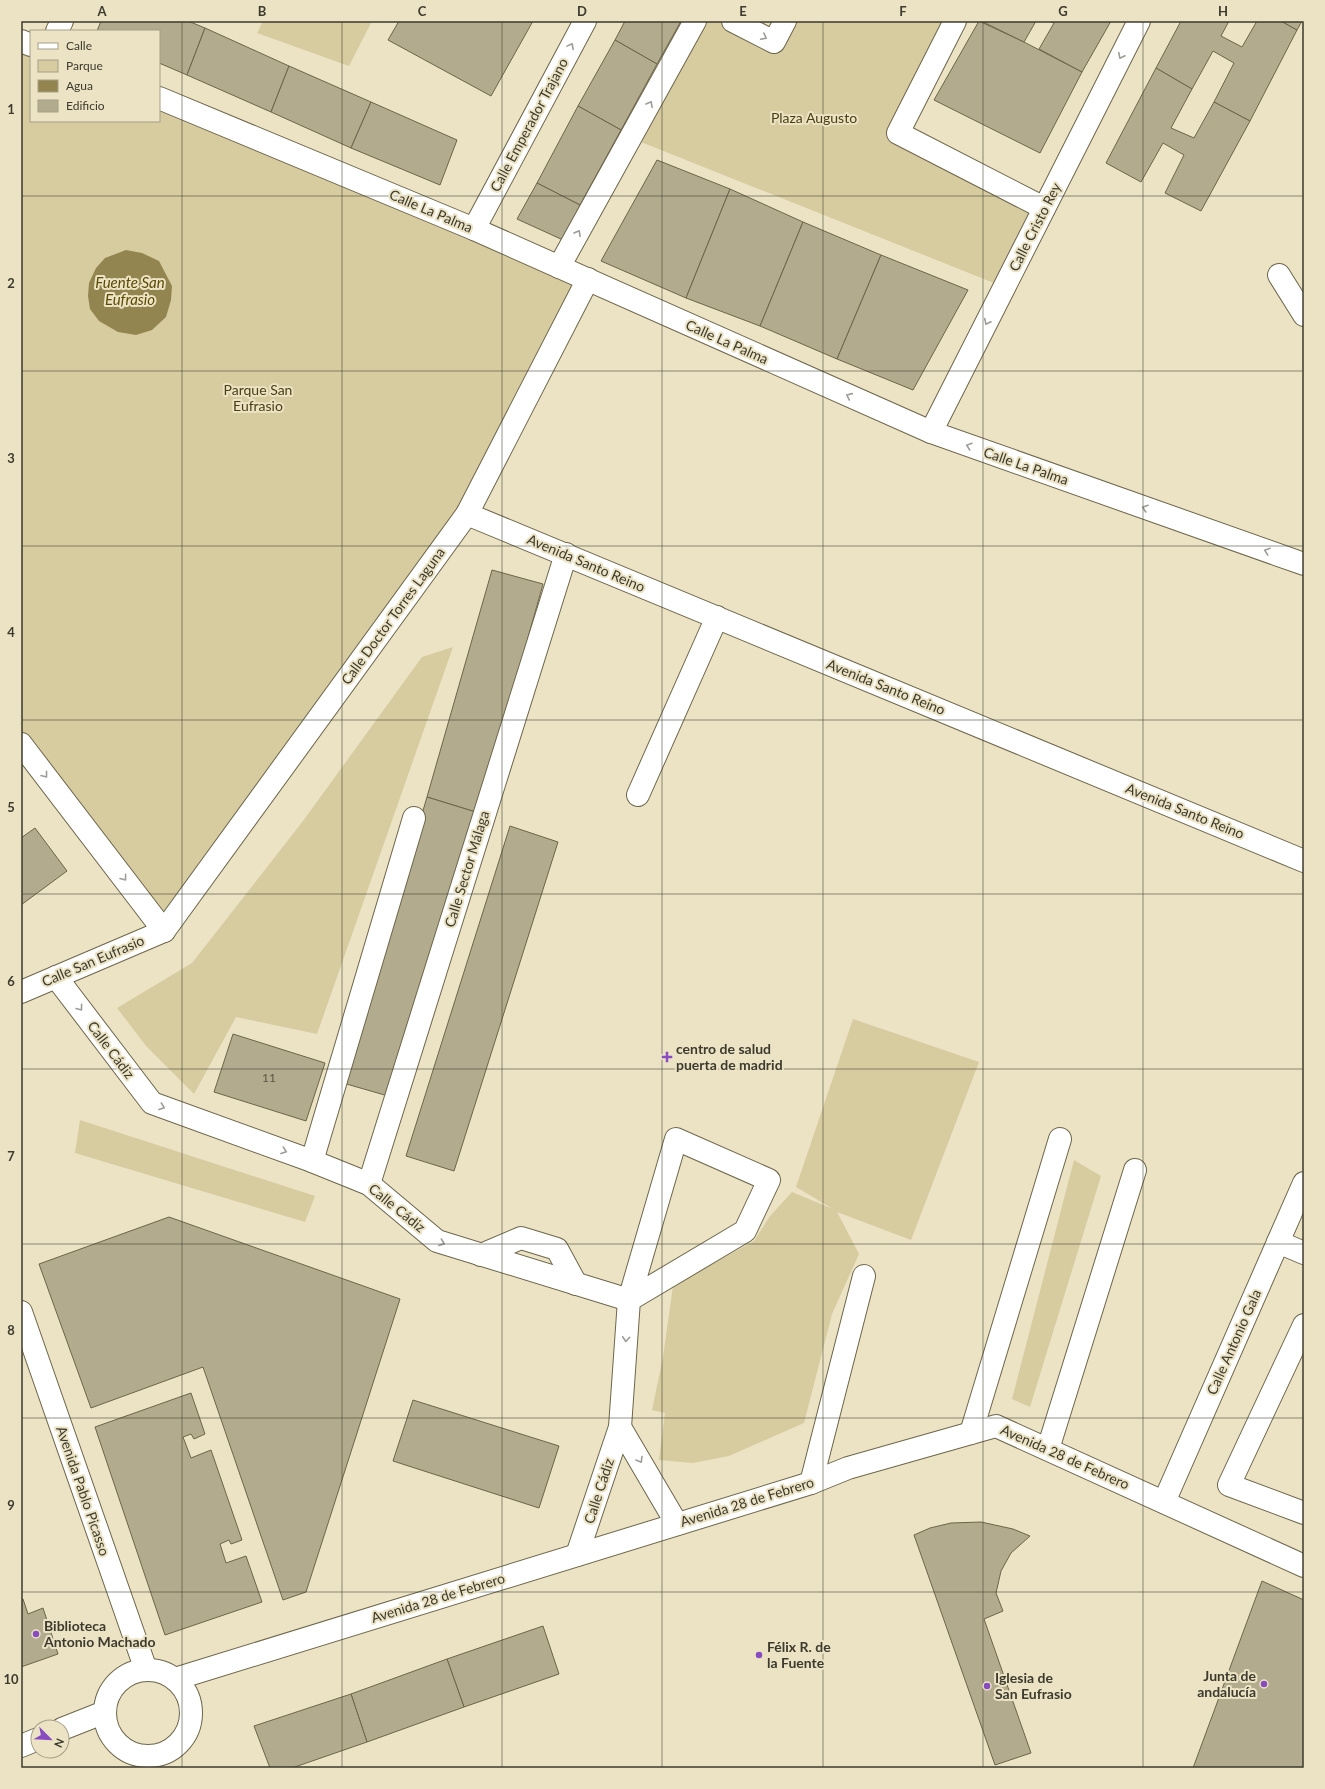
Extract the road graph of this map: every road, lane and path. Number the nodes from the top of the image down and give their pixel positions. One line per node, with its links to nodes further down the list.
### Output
1 (62, 21): 8 (street)
2 (585, 21): 11 (street, Calle Emperador Trajano, one-way to 2)
3 (695, 21): 12 (street, one-way to 3)
4 (733, 21): 5 (street, one-way to 5)
5 (785, 21)
6 (956, 21): 10 (street)
7 (1139, 21): 10 (street, Calle Cristo Rey, one-way to 10)
8 (58, 30)
9 (160, 98): 11 (street, Calle La Palma)
10 (1044, 208): 16 (street, Calle Cristo Rey, one-way to 16)
11 (474, 229): 12 (street, Calle La Palma)
12 (559, 267): 14 (street, Calle La Palma)
13 (1279, 275): 15 (street)
14 (588, 279): 16 (street, Calle La Palma, one-way to 14); 17 (street, Calle Doctor Torres Laguna)
15 (1304, 315)
16 (931, 432): 19 (street, Calle La Palma, one-way to 16)
17 (467, 514): 18 (street, Avenida Santo Reino); 25 (street, Calle Doctor Torres Laguna)
18 (566, 554): 20 (street, Avenida Santo Reino); 32 (street, Calle Sector Málaga)
19 (1304, 564)
20 (717, 618): 22 (street); 24 (street, Avenida Santo Reino)
21 (21, 744): 25 (street, one-way to 25)
22 (638, 795)
23 (414, 818): 29 (street)
24 (1304, 861)
25 (164, 931): 26 (street, Calle San Eufrasio)
26 (56, 977): 27 (street, Calle San Eufrasio); 29 (street, Calle Cádiz, one-way to 29)
27 (21, 992)
28 (1060, 1139): 40 (street)
29 (312, 1161): 32 (street, Calle Cádiz)
30 (1135, 1170): 41 (street)
31 (1304, 1183): 33 (street, Calle Antonio Gala)
32 (369, 1184): 36 (street, Calle Cádiz, one-way to 36)
33 (1278, 1242): 34 (street); 43 (street, Calle Antonio Gala)
34 (1304, 1253)
35 (864, 1276): 42 (street)
36 (629, 1300): 36 (street); 39 (street, Calle Cádiz, one-way to 39)
37 (21, 1312): 48 (street, Avenida Pablo Picasso)
38 (1304, 1325): 44 (street)
39 (620, 1427): 45 (street, Calle Cádiz, one-way to 45); 46 (street, Calle Cádiz)
40 (971, 1433): 41 (street, Avenida 28 de Febrero); 42 (street, Avenida 28 de Febrero)
41 (1048, 1449): 43 (street, Avenida 28 de Febrero)
42 (811, 1483): 45 (street, Avenida 28 de Febrero)
43 (1164, 1502): 47 (street, Avenida 28 de Febrero)
44 (1304, 1513)
45 (677, 1524): 46 (street, Avenida 28 de Febrero)
46 (577, 1555): 49 (street, Avenida 28 de Febrero)
47 (1304, 1566)
48 (147, 1660): 49 (street); 50 (street)
49 (175, 1679): 52 (street)
50 (104, 1712): 51 (street); 52 (street)
51 (70, 1726)
52 (163, 1762)

